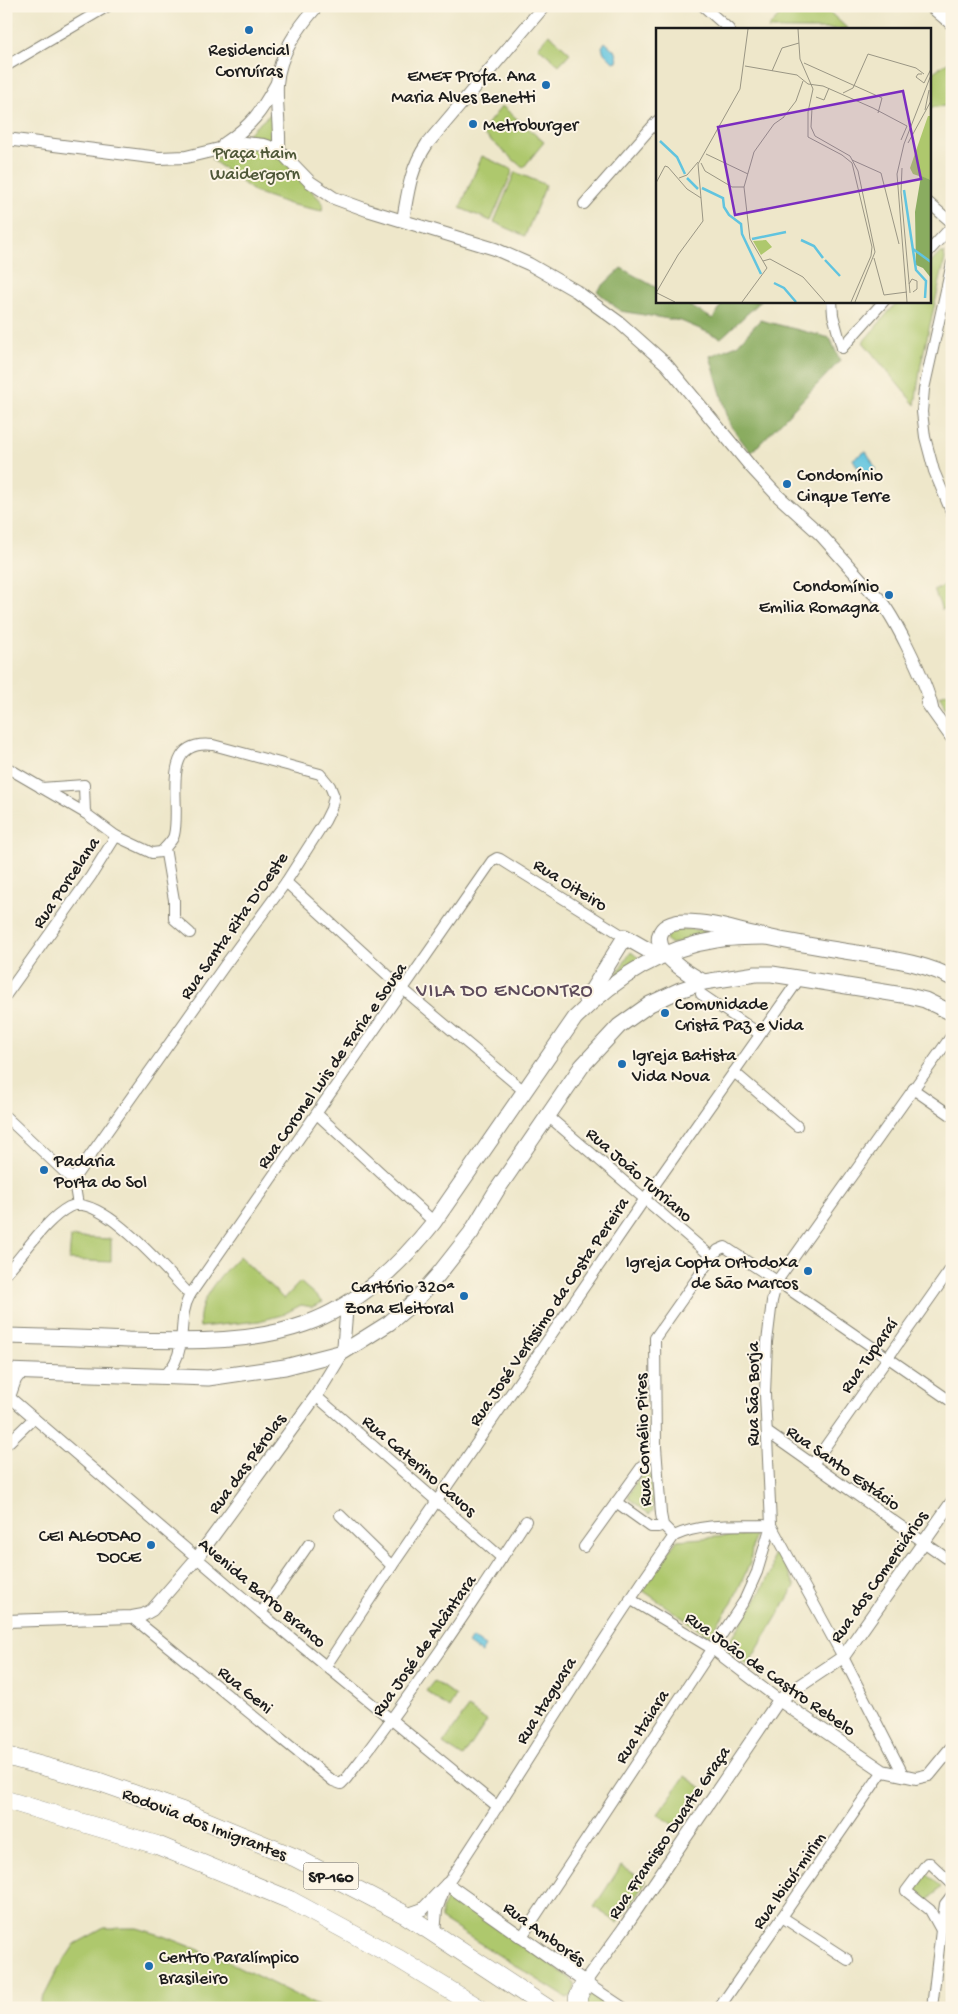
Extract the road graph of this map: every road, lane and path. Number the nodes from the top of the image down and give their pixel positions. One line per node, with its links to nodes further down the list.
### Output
1 (108, 6): 8 (street)
2 (317, 6): 9 (street)
3 (544, 6): 16 (street)
4 (703, 6): 7 (street)
5 (932, 6): 6 (main road)
6 (952, 24)
7 (728, 28)
8 (6, 66)
9 (277, 83): 12 (street); 13 (street)
10 (656, 122): 14 (street)
11 (6, 139): 12 (street)
12 (218, 148): 13 (street)
13 (278, 150): 16 (street)
14 (584, 204)
15 (930, 204): 17 (street)
16 (402, 220): 23 (street)
17 (952, 224): 18 (street)
18 (930, 250)
19 (952, 263): 22 (street)
20 (832, 302): 21 (street)
21 (883, 302)
22 (952, 514)
23 (952, 738)
24 (6, 767): 25 (street)
25 (41, 788): 26 (street); 26 (street)
26 (85, 813): 27 (street)
27 (116, 836): 28 (street); 39 (street, Rua Porcelana)
28 (165, 848): 30 (street, Rua Santa Rita D'Oeste); 31 (street)
29 (500, 859): 32 (street, Rua Oiteiro); 38 (street, Rua Coronel Luis de Faria e Sousa)
30 (286, 882): 38 (street); 52 (street, Rua Santa Rita D'Oeste)
31 (190, 932)
32 (625, 937): 34 (main road); 41 (main road)
33 (766, 937): 34 (main road); 34 (main road); 36 (main road)
34 (663, 956): 37 (main road); 41 (main road)
35 (800, 978): 37 (main road); 40 (main road); 42 (street, Rua José Veríssimo da Costa Pereira)
36 (952, 978)
37 (703, 988): 42 (street); 48 (main road)
38 (404, 990): 46 (street); 47 (street, Rua Coronel Luis de Faria e Sousa)
39 (6, 995)
40 (952, 1013)
41 (575, 1018): 46 (main road)
42 (760, 1034): 44 (street, Rua José Veríssimo da Costa Pereira)
43 (952, 1035): 45 (street, Rua São Borja)
44 (734, 1072): 51 (street); 53 (street, Rua José Veríssimo da Costa Pereira)
45 (913, 1089): 49 (street); 59 (street, Rua São Borja)
46 (524, 1092): 55 (main road)
47 (317, 1114): 55 (street); 60 (street, Rua Coronel Luis de Faria e Sousa)
48 (548, 1116): 53 (street, Rua João Turriano); 64 (main road)
49 (952, 1116)
50 (6, 1117): 52 (street)
51 (797, 1126)
52 (74, 1181): 54 (street)
53 (644, 1200): 56 (street, Rua João Turriano); 77 (street, Rua José Veríssimo da Costa Pereira)
54 (78, 1205): 58 (street); 60 (street)
55 (434, 1222): 61 (main road)
56 (712, 1257): 59 (street); 75 (street, Rua Cornélio Pires)
57 (952, 1267): 65 (street, Rua Tuparaí)
58 (6, 1273)
59 (777, 1281): 65 (street); 73 (street, Rua São Borja)
60 (190, 1295): 63 (street, Rua Coronel Luis de Faria e Sousa)
61 (347, 1304): 63 (main road); 64 (street, Rua das Pérolas)
62 (6, 1336): 63 (main road)
63 (181, 1341): 68 (street, Rua Coronel Luis de Faria e Sousa)
64 (343, 1352): 68 (main road); 70 (street, Rua das Pérolas)
65 (886, 1358): 71 (street); 76 (street, Rua Tuparaí)
66 (6, 1371): 67 (main road)
67 (22, 1372): 68 (main road); 69 (street, Avenida Barro Branco)
68 (163, 1378)
69 (8, 1396): 72 (street, Avenida Barro Branco)
70 (316, 1396): 77 (street, Rua Caterino Cavos); 88 (street, Rua das Pérolas)
71 (952, 1402)
72 (34, 1418): 74 (street); 88 (street, Avenida Barro Branco)
73 (767, 1432): 76 (street, Rua Santo Estácio); 83 (street, Rua São Borja)
74 (6, 1445)
75 (656, 1447): 78 (street); 82 (street, Rua Cornélio Pires)
76 (813, 1464): 85 (street, Rua Santo Estácio)
77 (436, 1502): 89 (street, Rua Caterino Cavos); 91 (street, Rua José Veríssimo da Costa Pereira)
78 (616, 1502): 82 (street); 87 (street)
79 (952, 1502): 85 (street, Rua dos Comerciários)
80 (340, 1515): 91 (street)
81 (526, 1521): 89 (street, Rua José de Alcântara)
82 (663, 1525): 84 (street, Rua Cornélio Pires)
83 (771, 1525): 84 (street); 96 (street, Rua Itaiara); 97 (street, Rua São Borja)
84 (674, 1536): 92 (street, Rua Itaguara)
85 (923, 1542): 90 (street, Rua Santo Estácio); 97 (street, Rua dos Comerciários)
86 (308, 1544): 93 (street)
87 (584, 1547)
88 (198, 1558): 93 (street, Avenida Barro Branco); 94 (street, Rua das Pérolas)
89 (502, 1558): 100 (street, Rua José de Alcântara)
90 (952, 1562)
91 (392, 1566): 98 (street, Rua José Veríssimo da Costa Pereira)
92 (630, 1600): 96 (street, Rua João de Castro Rebelo); 106 (street, Rua Itaguara)
93 (261, 1613): 98 (street, Avenida Barro Branco)
94 (132, 1617): 95 (street); 104 (street, Rua Geni)
95 (6, 1621)
96 (711, 1648): 99 (street, Rua João de Castro Rebelo); 114 (street, Rua Itaiara)
97 (843, 1657): 99 (street, Rua dos Comerciários); 103 (street, Rua São Borja)
98 (326, 1666): 100 (street, Avenida Barro Branco)
99 (779, 1700): 103 (street, Rua João de Castro Rebelo); 117 (street, Rua Francisco Duarte Graça)
100 (391, 1722): 104 (street, Rua José de Alcântara); 106 (street, Avenida Barro Branco)
101 (952, 1747): 103 (street)
102 (6, 1756): 110 (highway, Rodovia dos Imigrantes / SP-160)
103 (893, 1774): 111 (street, Rua Ibicuí-mirim)
104 (341, 1784)
105 (6, 1800): 115 (highway, SP-160)
106 (498, 1807): 107 (street, Rua Itaguara)
107 (447, 1884): 110 (street, Rua Itaguara); 113 (street, Rua Itaguara); 114 (street, Rua Amborés)
108 (952, 1884): 112 (street)
109 (952, 1895): 112 (street)
110 (406, 1915): 113 (highway, Rodovia dos Imigrantes / SP-160)
111 (782, 1917): 116 (street); 123 (street, Rua Ibicuí-mirim)
112 (940, 1930): 124 (street)
113 (434, 1934): 120 (highway, Rodovia dos Imigrantes / SP-160)
114 (521, 1938): 117 (street, Rua Amborés)
115 (398, 1959): 118 (highway); 119 (highway, SP-160)
116 (848, 1960)
117 (585, 1982): 121 (highway); 122 (street, Rua Amborés)
118 (459, 2008)
119 (479, 2008)
120 (546, 2008)
121 (578, 2008)
122 (624, 2008)
123 (719, 2008)
124 (932, 2008)

